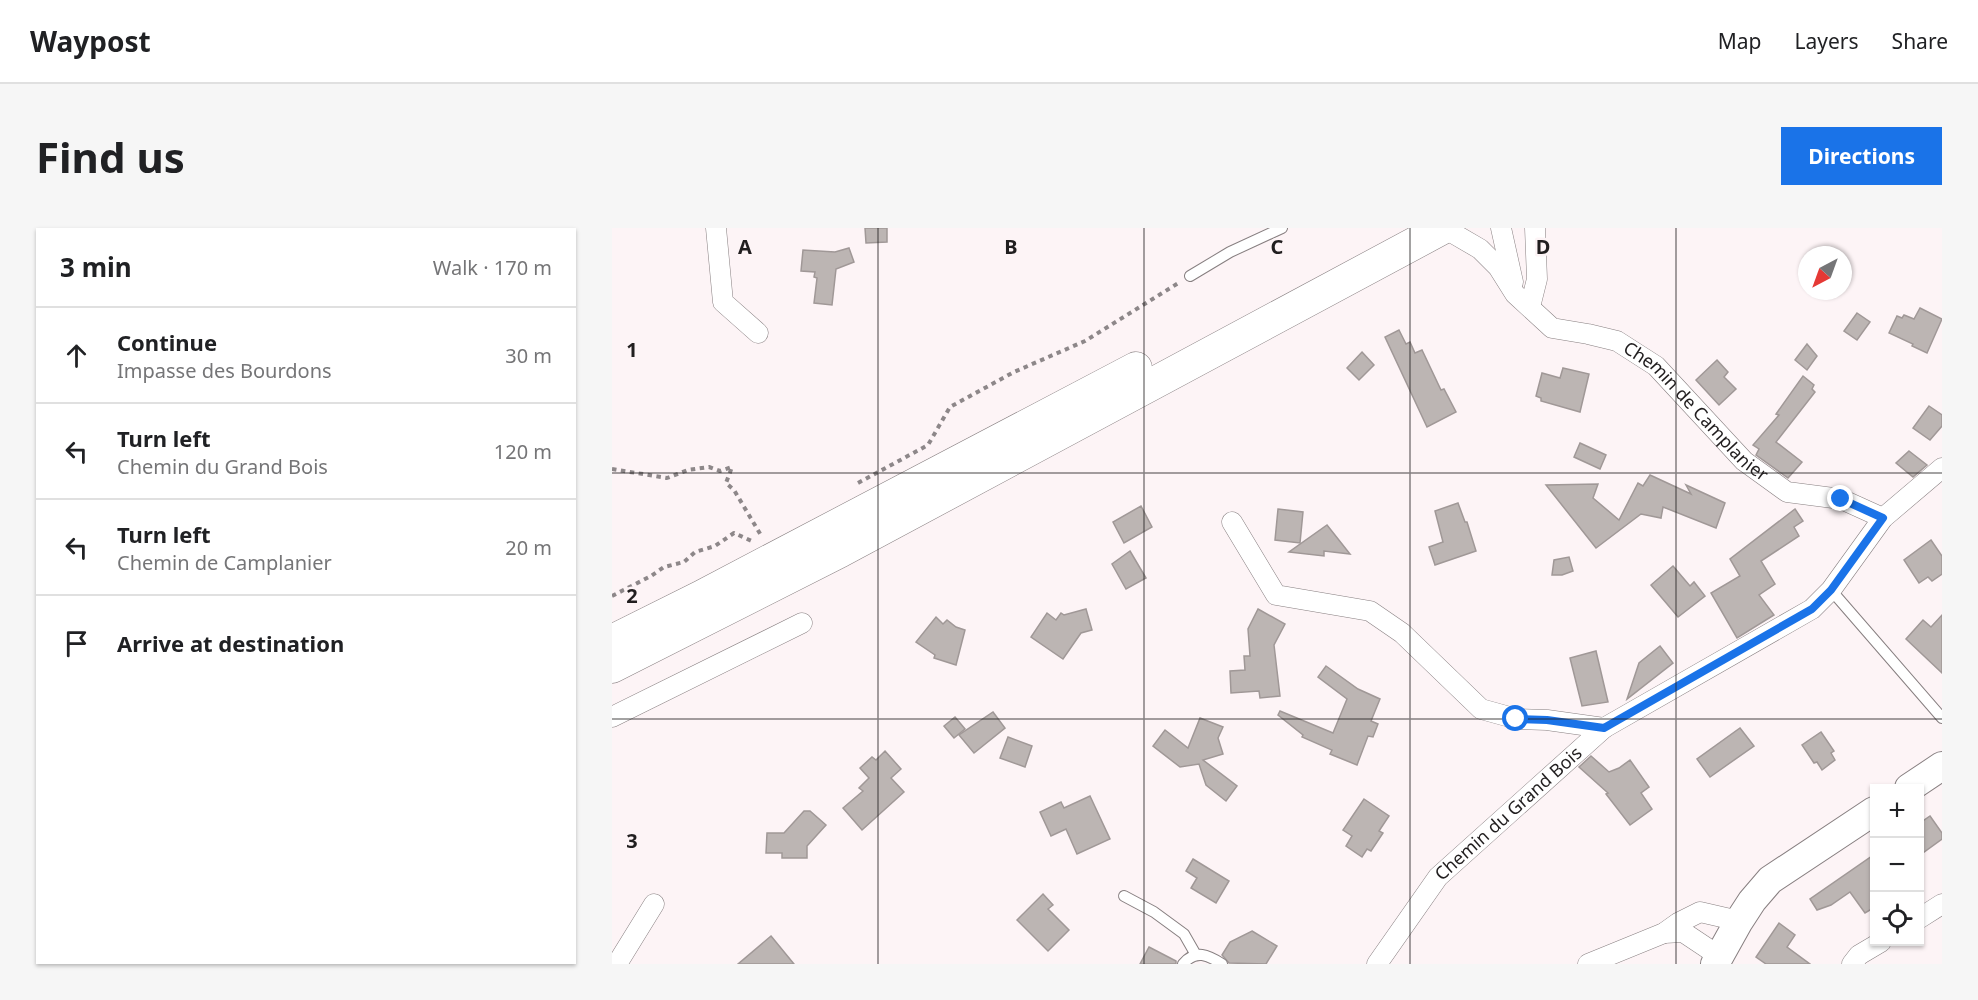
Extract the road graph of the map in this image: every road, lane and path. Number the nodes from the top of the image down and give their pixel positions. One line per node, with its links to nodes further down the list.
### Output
1 (716, 228): 9 (street)
2 (1282, 228): 7 (lane)
3 (1406, 228): 22 (main road)
4 (1444, 228): 8 (street, Chemin de Camplanier); 23 (main road)
5 (1501, 228): 8 (street)
6 (1535, 228): 8 (street)
7 (1190, 276): 12 (path)
8 (1522, 300): 13 (street, Chemin de Camplanier)
9 (758, 333)
10 (1942, 468): 13 (street, Chemin du Grand Bois)
11 (612, 469): 16 (path)
12 (856, 485)
13 (1883, 518): 19 (street, Chemin du Grand Bois)
14 (1232, 522): 26 (street)
15 (770, 533): 16 (path)
16 (762, 537): 17 (path)
17 (753, 542): 18 (path); 20 (path)
18 (744, 547)
19 (1831, 590): 25 (lane); 26 (street, Chemin du Grand Bois)
20 (612, 596)
21 (802, 623): 24 (street)
22 (612, 641)
23 (612, 667)
24 (612, 717)
25 (1942, 718)
26 (1604, 728): 42 (street, Chemin du Grand Bois)
27 (1942, 766): 28 (street)
28 (1916, 784)
29 (1870, 814): 34 (street)
30 (1124, 896): 37 (lane)
31 (654, 904): 39 (street)
32 (1942, 904): 33 (street)
33 (1924, 915)
34 (1739, 921): 35 (street); 38 (street)
35 (1664, 933): 38 (street); 43 (street)
36 (1874, 946): 44 (street)
37 (1196, 955): 40 (lane); 41 (lane)
38 (1717, 960)
39 (617, 964)
40 (1183, 964)
41 (1222, 964)
42 (1377, 964)
43 (1588, 964)
44 (1852, 964)

